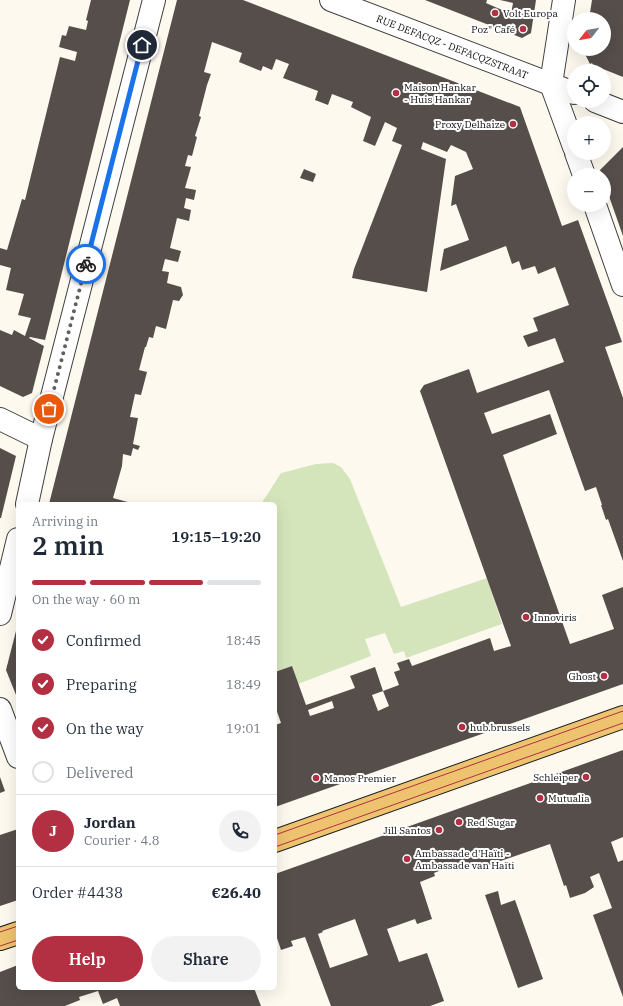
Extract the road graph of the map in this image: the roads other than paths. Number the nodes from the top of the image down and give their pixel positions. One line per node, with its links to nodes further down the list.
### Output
1 (154, 0): 12 (street)
2 (331, 0): 4 (street, RUE DEFACQZ - DEFACQZSTRAAT)
3 (564, 0): 4 (street)
4 (551, 84): 5 (street, RUE DEFACQZ - DEFACQZSTRAAT); 8 (street)
5 (567, 90)
6 (611, 107): 7 (street)
7 (623, 112)
8 (567, 128)
9 (597, 212): 10 (street)
10 (623, 285)
11 (0, 419): 12 (street)
12 (41, 439): 13 (street)
13 (26, 502)
14 (16, 548): 15 (street)
15 (0, 614)
16 (0, 709): 18 (street)
17 (623, 717): 19 (main road)
18 (16, 752)
19 (277, 840)
20 (16, 934): 21 (main road)
21 (0, 939)

